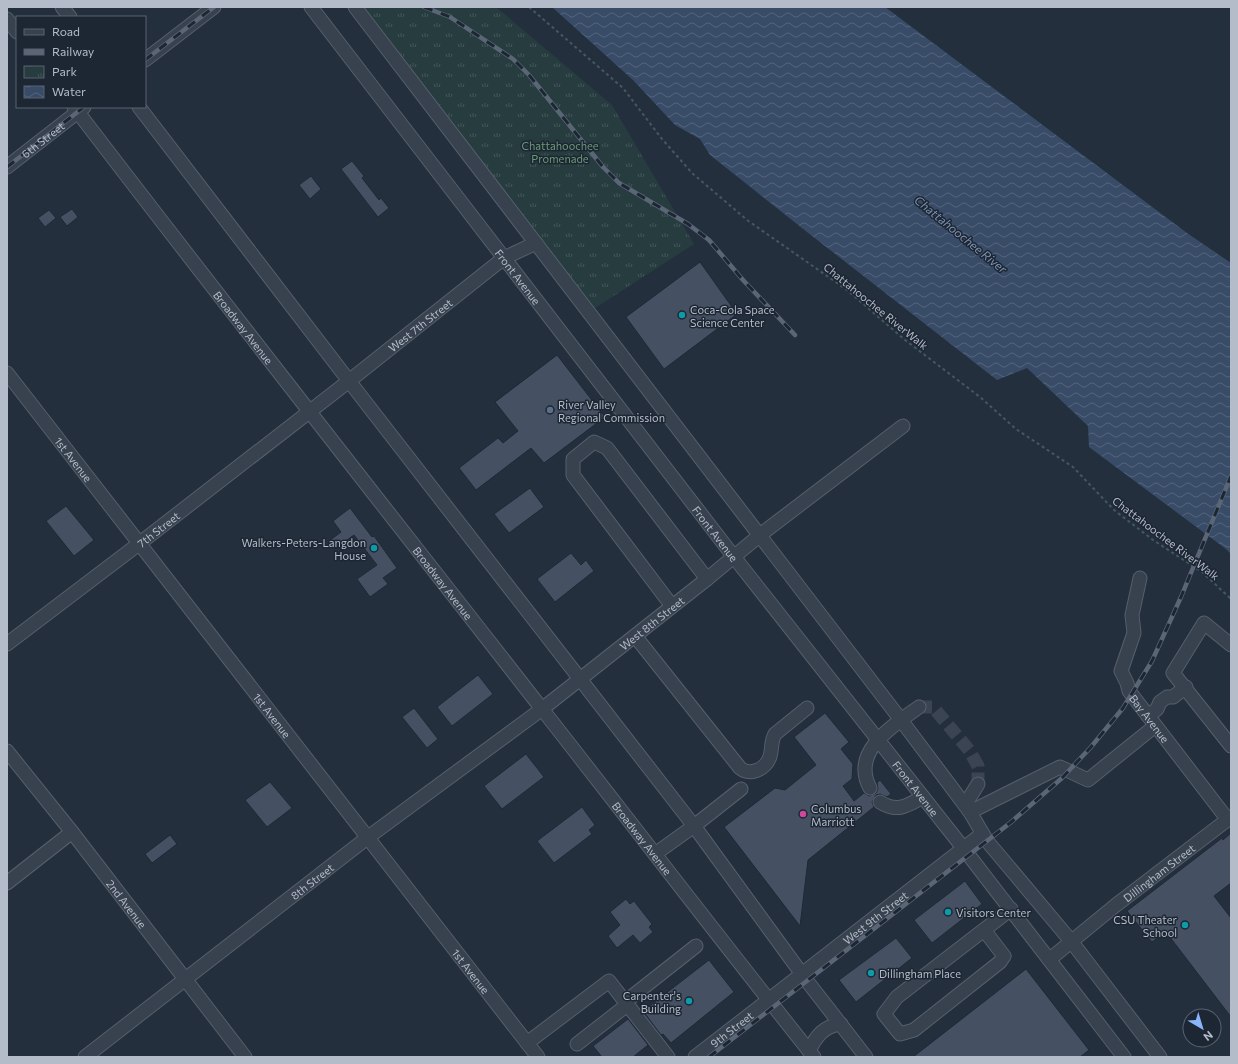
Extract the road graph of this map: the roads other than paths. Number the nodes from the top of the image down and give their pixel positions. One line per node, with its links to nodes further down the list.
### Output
1 (62, 7): 5 (street)
2 (214, 7): 8 (street)
3 (312, 7): 13 (street, Front Avenue)
4 (355, 7): 12 (street)
5 (69, 16)
6 (7, 19): 7 (street)
7 (16, 31)
8 (146, 59)
9 (140, 108): 15 (street)
10 (79, 109): 11 (street, 6th Street); 16 (street, Broadway Avenue)
11 (7, 167)
12 (536, 243): 13 (street, West 7th Street); 18 (street)
13 (504, 258): 15 (street, West 7th Street); 20 (street, Front Avenue)
14 (7, 374): 19 (street, 1st Avenue)
15 (349, 381): 16 (street, West 7th Street); 27 (street)
16 (309, 412): 19 (street, 7th Street); 31 (street, Broadway Avenue)
17 (903, 426): 18 (street, West 8th Street)
18 (760, 535): 20 (street, West 8th Street); 33 (street)
19 (140, 543): 25 (street, 7th Street); 47 (street, 1st Avenue)
20 (734, 557): 22 (street, West 8th Street); 34 (street, Front Avenue)
21 (1140, 578): 32 (street, Bay Avenue)
22 (707, 579): 23 (street, West 8th Street); 23 (street)
23 (672, 606): 24 (street, West 8th Street)
24 (635, 636): 27 (street, West 8th Street); 30 (street)
25 (7, 644)
26 (1231, 645): 28 (street)
27 (580, 679): 31 (street, West 8th Street); 44 (street)
28 (1186, 687): 32 (street); 35 (street)
29 (919, 707): 33 (street)
30 (807, 708)
31 (542, 709): 47 (street, 8th Street); 49 (street, Broadway Avenue)
32 (1153, 717): 42 (street); 43 (street, Bay Avenue)
33 (902, 720): 34 (street); 42 (street)
34 (878, 739): 38 (street); 40 (street, Front Avenue)
35 (1231, 746)
36 (7, 751): 45 (street, 2nd Avenue)
37 (978, 784): 42 (street)
38 (870, 788)
39 (741, 789): 44 (street)
40 (923, 797): 41 (street); 48 (street, Front Avenue)
41 (880, 802)
42 (967, 808): 46 (street)
43 (1229, 819): 53 (street, Dillingham Street)
44 (694, 826): 49 (street); 56 (street)
45 (72, 832): 50 (street); 57 (street, 2nd Avenue)
46 (982, 834): 48 (street, West 9th Street); 53 (street)
47 (367, 838): 57 (street, 8th Street); 61 (street, 1st Avenue)
48 (964, 849): 51 (street, Front Avenue); 56 (street, West 9th Street)
49 (655, 854): 58 (street, Broadway Avenue)
50 (7, 883)
51 (1011, 909): 52 (street); 55 (street, Front Avenue)
52 (984, 930): 52 (street)
53 (1071, 941): 55 (street, Dillingham Street); 71 (street)
54 (696, 946): 59 (street)
55 (1050, 959): 70 (street, Front Avenue)
56 (802, 974): 58 (street, West 9th Street); 60 (street)
57 (185, 980): 64 (street, 8th Street); 65 (street, 2nd Avenue)
58 (768, 1000): 63 (street, Broadway Avenue); 68 (street, 9th Street)
59 (626, 1004): 61 (street); 62 (street); 67 (street)
60 (841, 1024): 63 (street); 69 (street)
61 (527, 1043): 66 (street, 1st Avenue)
62 (577, 1044)
63 (812, 1054)
64 (84, 1057)
65 (245, 1057)
66 (538, 1057)
67 (668, 1057)
68 (695, 1057)
69 (866, 1057)
70 (1124, 1057)
71 (1160, 1057)

